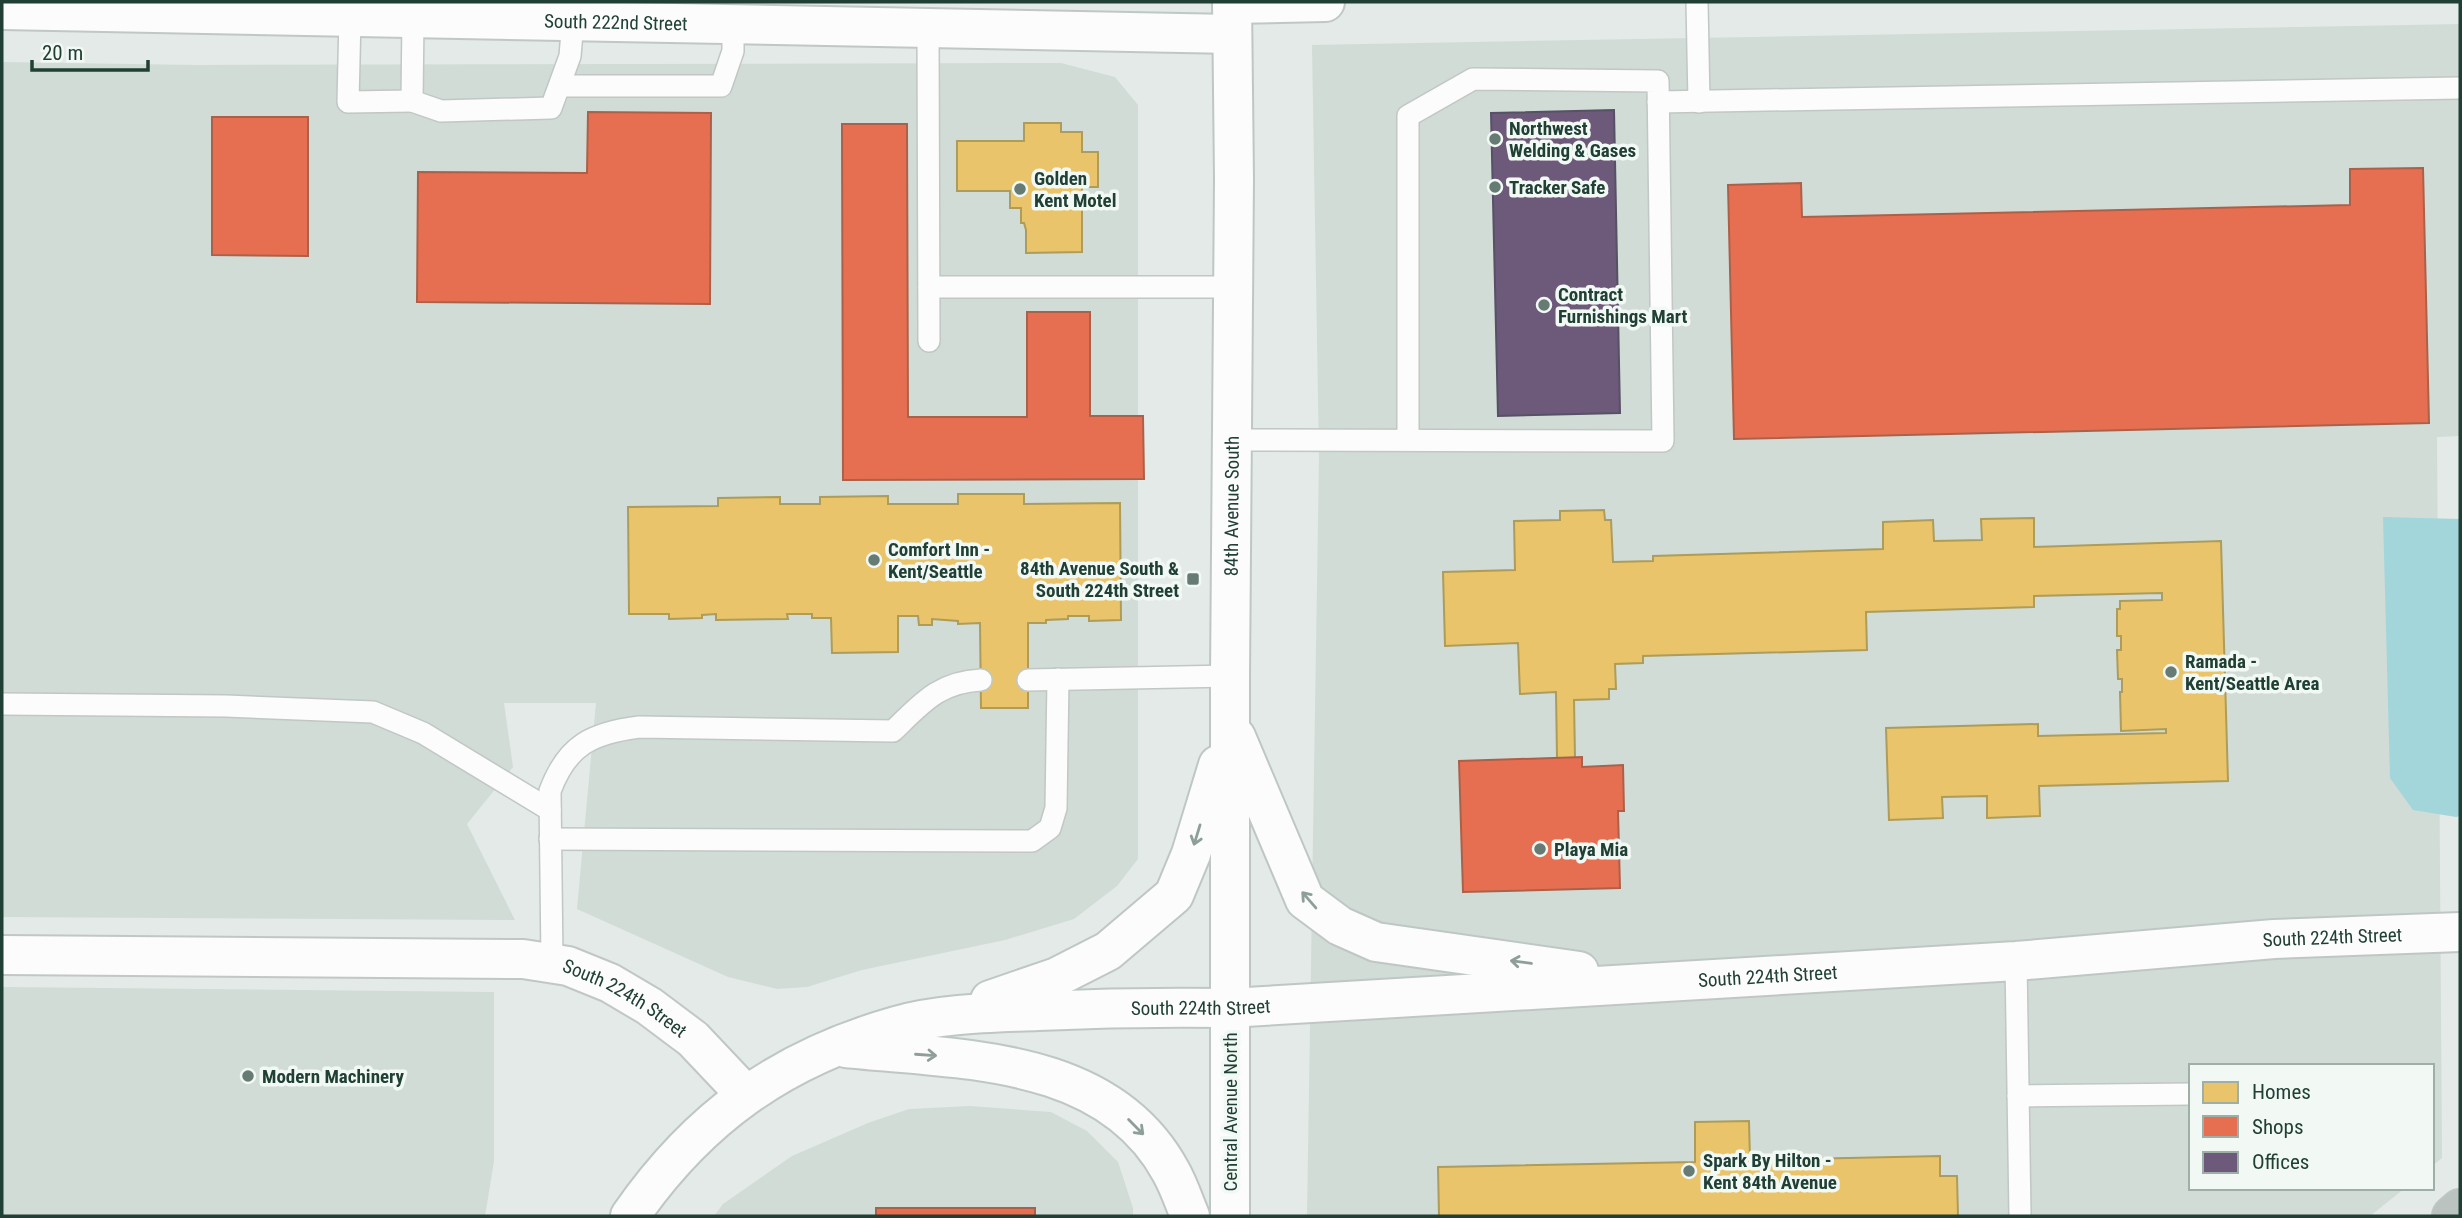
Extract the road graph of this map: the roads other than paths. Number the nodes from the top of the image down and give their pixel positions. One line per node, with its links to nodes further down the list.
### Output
1 (1325, 2): 4 (street, South 222nd Street)
2 (1697, 2): 14 (lane)
3 (2, 10): 5 (street, South 222nd Street)
4 (1232, 13): 9 (street, South 222nd Street); 16 (street, 84th Avenue South)
5 (349, 17): 6 (street, South 222nd Street); 12 (lane)
6 (413, 18): 7 (street, South 222nd Street); 12 (lane)
7 (573, 21): 8 (street, South 222nd Street); 10 (lane)
8 (733, 24): 9 (street, South 222nd Street); 10 (lane)
9 (928, 28): 15 (lane)
10 (560, 86): 12 (lane)
11 (2460, 88): 14 (lane)
12 (412, 101)
13 (1658, 102): 14 (lane); 19 (lane); 19 (lane)
14 (1699, 102)
15 (929, 287): 16 (lane); 17 (lane)
16 (1232, 287): 18 (street, 84th Avenue South)
17 (929, 341)
18 (1231, 440): 19 (lane); 20 (street, 84th Avenue South)
19 (1408, 440)
20 (1230, 676): 21 (lane); 25 (street, 84th Avenue South)
21 (1058, 679): 23 (lane); 27 (lane)
22 (981, 680): 26 (lane)
23 (1028, 680)
24 (2, 704): 26 (lane)
25 (1230, 722): 32 (street, one-way to 25); 33 (street, 84th Avenue South); 34 (street, one-way to 34)
26 (550, 810): 27 (lane)
27 (551, 839): 31 (lane)
28 (2460, 932): 30 (street, South 224th Street)
29 (2, 956): 31 (street, South 224th Street)
30 (2016, 961): 32 (street, South 224th Street); 38 (lane)
31 (552, 963): 36 (street, South 224th Street)
32 (1662, 982): 33 (street, South 224th Street)
33 (1229, 1008): 34 (street, South 224th Street); 42 (street, Central Avenue North)
34 (929, 1020): 35 (street, South 224th Street)
35 (834, 1046): 36 (street, South 224th Street); 41 (street, one-way to 41)
36 (745, 1094): 40 (street)
37 (2189, 1094): 38 (lane)
38 (2018, 1096): 43 (lane)
39 (2460, 1209): 44 (highway)
40 (629, 1216)
41 (1190, 1216)
42 (1230, 1216)
43 (2020, 1216)
44 (2452, 1216)

